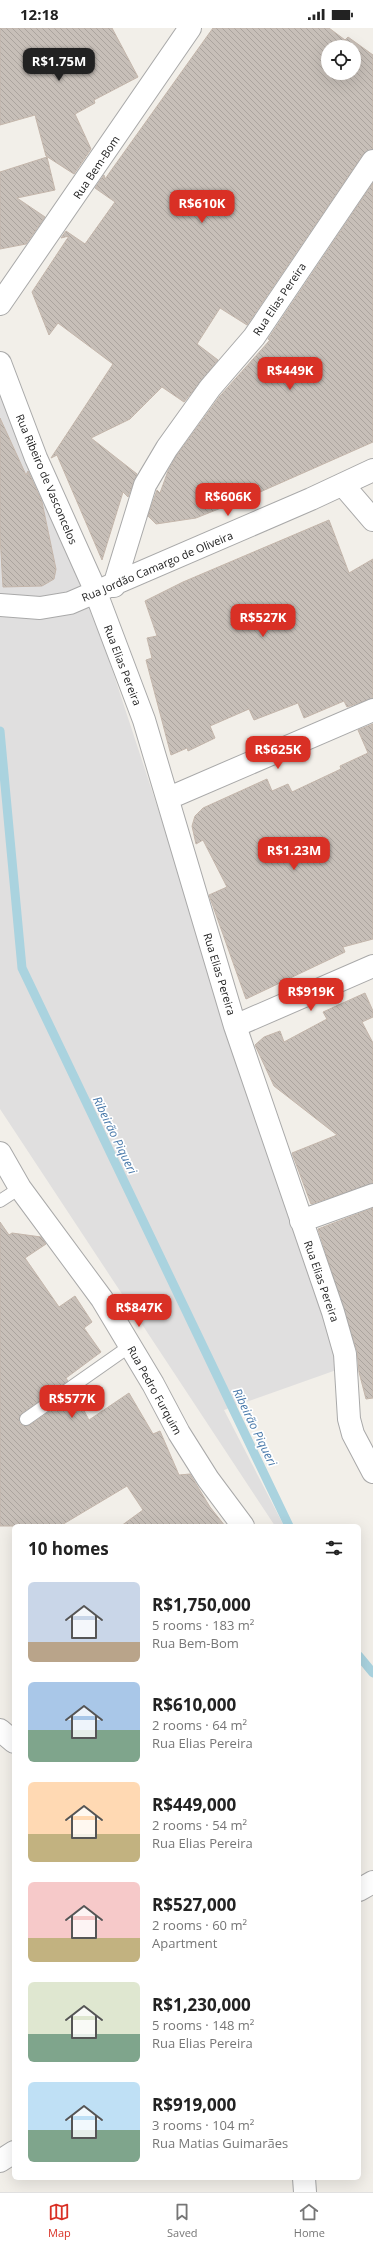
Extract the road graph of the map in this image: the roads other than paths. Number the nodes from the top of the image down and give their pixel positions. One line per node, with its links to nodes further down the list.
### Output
1 (180, 34): 3 (street, Rua Bem-Bom)
2 (373, 161): 8 (street, Rua Elias Pereira)
3 (0, 304)
4 (0, 363): 8 (street, Rua Ribeiro de Vasconcelos)
5 (373, 470): 6 (street, Rua Jordão Camargo de Oliveira)
6 (343, 485): 7 (street); 8 (street, Rua Jordão Camargo de Oliveira)
7 (373, 520)
8 (105, 590): 9 (street, Rua Jordão Camargo de Oliveira); 11 (street, Rua Elias Pereira)
9 (3, 606)
10 (373, 710): 11 (street)
11 (169, 798): 13 (street, Rua Elias Pereira)
12 (373, 966): 13 (street)
13 (235, 1026): 18 (street, Rua Elias Pereira)
14 (0, 1154): 15 (street, Rua Pedro Furquim)
15 (20, 1188): 17 (lane); 19 (street, Rua Pedro Furquim)
16 (373, 1195): 18 (street)
17 (0, 1201)
18 (301, 1221): 21 (street, Rua Elias Pereira)
19 (130, 1346): 20 (lane); 22 (street, Rua Pedro Furquim)
20 (26, 1419)
21 (373, 1472)
22 (242, 1524)
23 (0, 1730): 24 (street)
24 (12, 1740)
25 (373, 1882): 26 (street)
26 (361, 1889)
27 (12, 2153): 28 (street)
28 (0, 2161)
29 (304, 2180): 30 (street)
30 (305, 2192)

